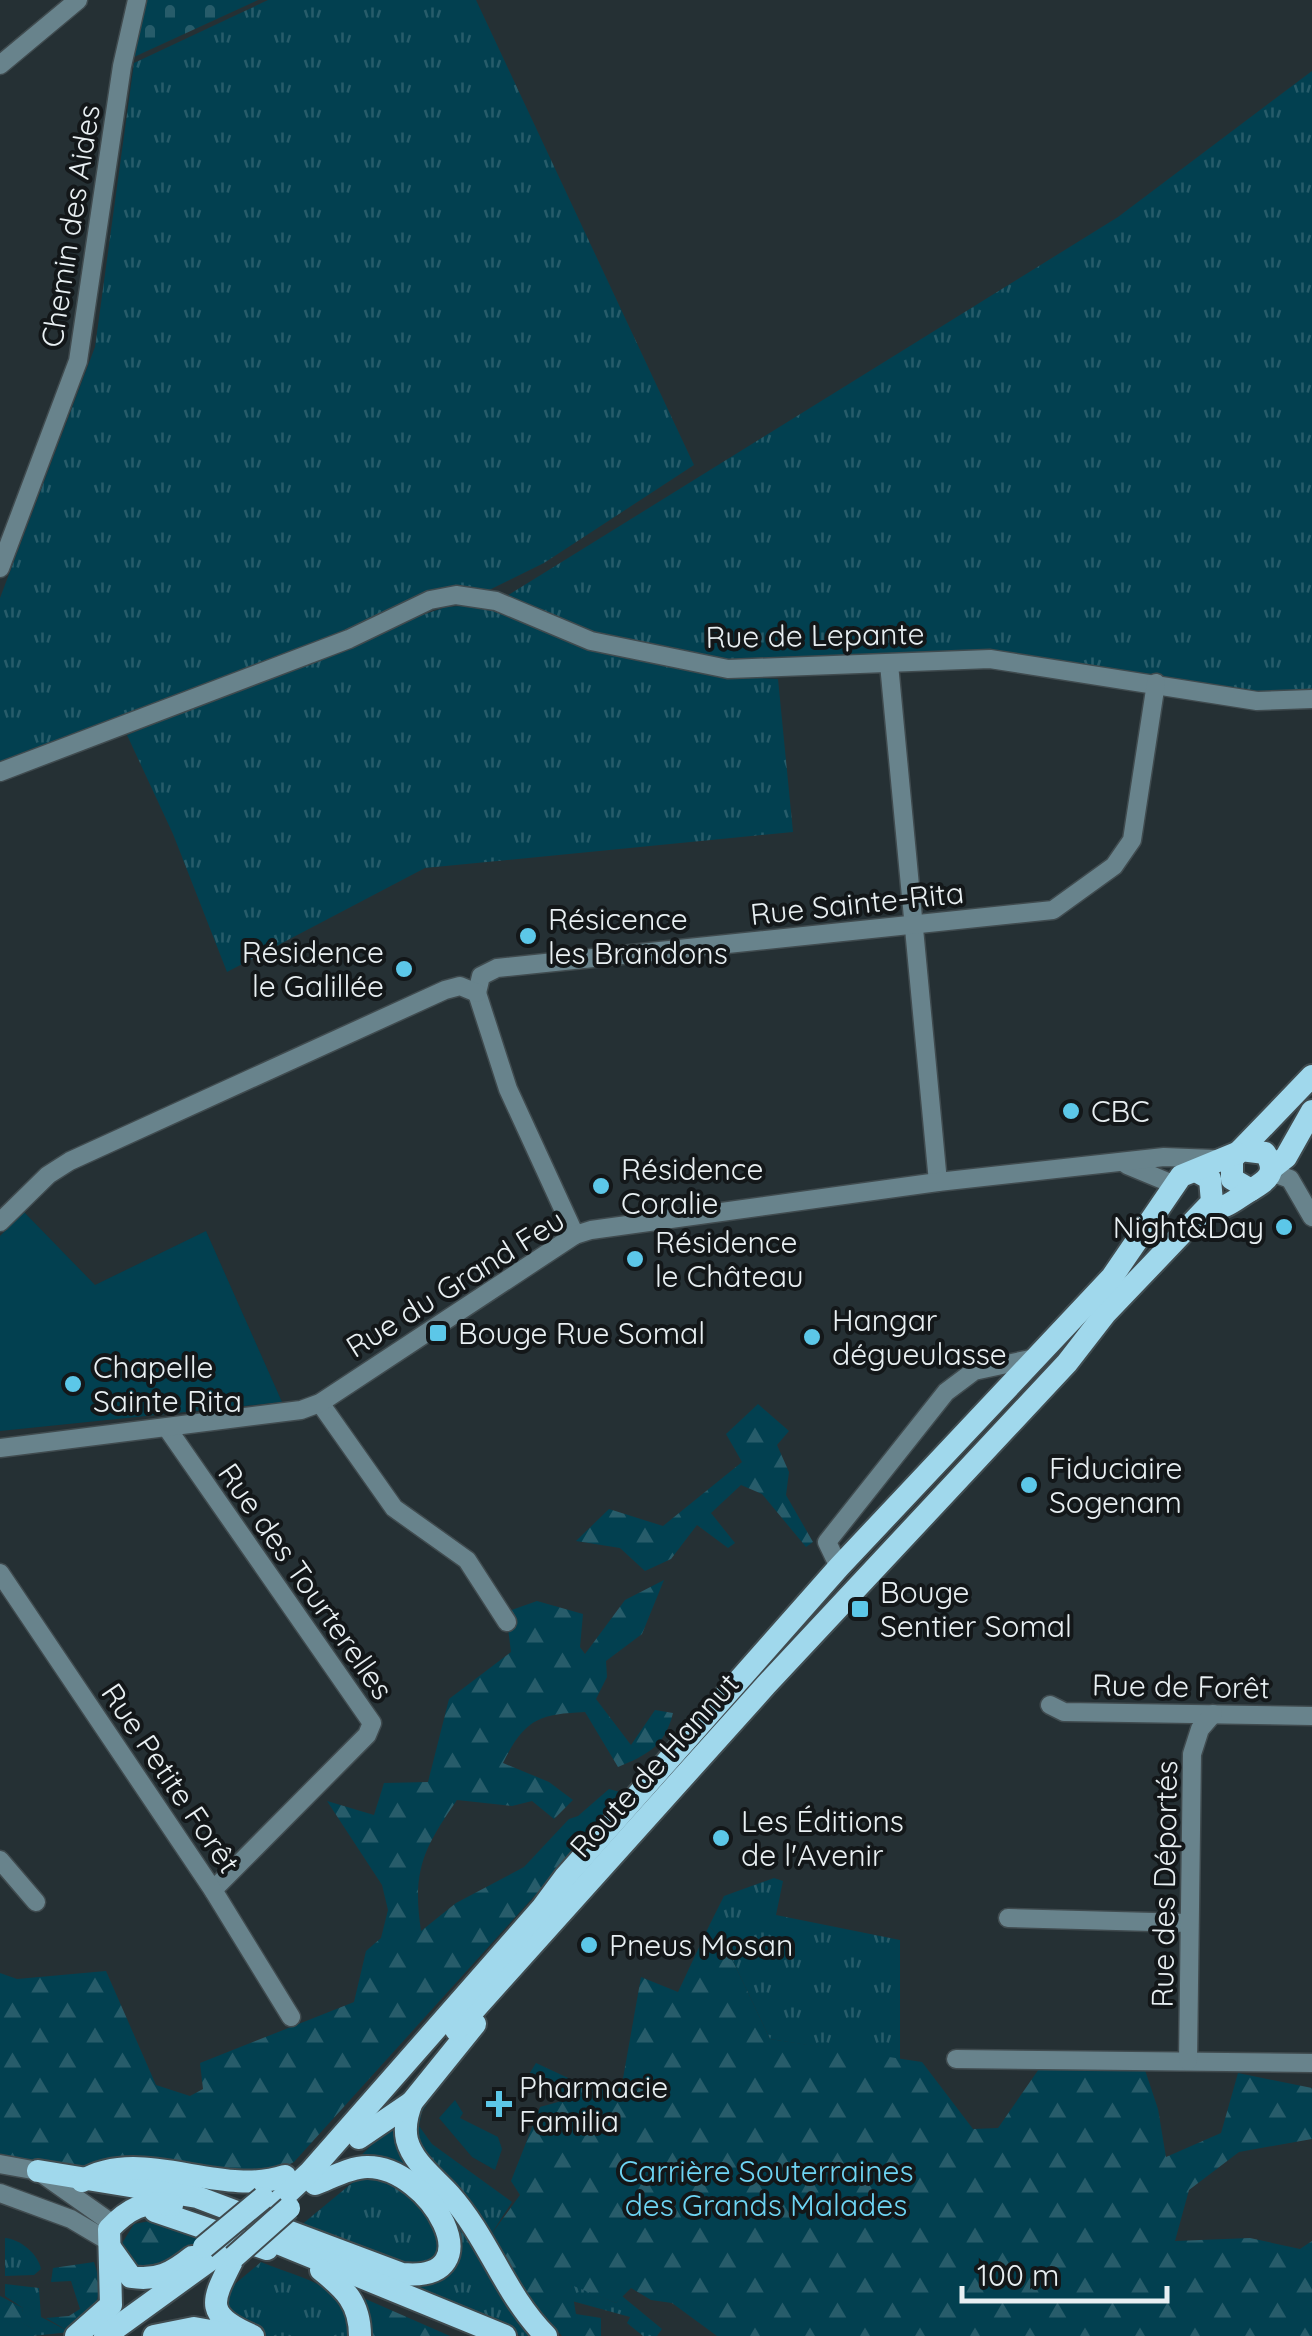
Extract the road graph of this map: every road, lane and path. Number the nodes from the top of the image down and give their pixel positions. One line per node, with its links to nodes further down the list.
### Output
1 (78, 0): 3 (street)
2 (137, 0): 4 (street, Chemin des Aides)
3 (0, 64)
4 (0, 568)
5 (888, 664): 6 (street, Rue de Lepante); 8 (street, Rue de Lepante); 9 (street)
6 (1156, 684): 7 (street, Rue de Lepante); 9 (street, Rue Sainte-Rita)
7 (1312, 699)
8 (0, 772)
9 (911, 925): 10 (street, Rue Sainte-Rita); 16 (street)
10 (477, 994): 20 (street); 21 (street)
11 (1312, 1076): 14 (main road, Route de Hannut)
12 (1312, 1111): 15 (main road, Route de Hannut)
13 (1126, 1164): 14 (street, Rue du Grand Feu); 14 (street, Rue du Grand Feu); 16 (street, Rue du Grand Feu)
14 (1201, 1167): 15 (main road); 17 (main road); 18 (main road); 18 (main road); 22 (main road, Route de Hannut)
15 (1271, 1170): 17 (main road, Route de Hannut); 19 (street)
16 (938, 1182): 21 (street, Rue du Grand Feu)
17 (1252, 1190): 18 (main road, Route de Hannut)
18 (1205, 1210): 38 (main road, Route de Hannut)
19 (1312, 1218)
20 (0, 1222)
21 (575, 1235): 23 (street, Rue du Grand Feu)
22 (1035, 1358): 26 (main road, Route de Hannut); 26 (street)
23 (320, 1403): 24 (street, Rue du Grand Feu); 28 (street)
24 (167, 1428): 25 (street, Rue du Grand Feu); 34 (street, Rue des Tourterelles)
25 (0, 1448)
26 (839, 1567): 33 (main road, Route de Hannut)
27 (0, 1573): 34 (street, Rue Petite Forêt)
28 (507, 1622)
29 (1050, 1705): 30 (street, Rue de Forêt)
30 (1213, 1714): 31 (street, Rue de Forêt); 37 (street, Rue des Déportés)
31 (1312, 1716)
32 (0, 1860): 35 (street)
33 (564, 1876): 46 (main road); 52 (main road, Route de Hannut)
34 (213, 1890): 39 (street, Rue Petite Forêt)
35 (36, 1902)
36 (1008, 1918): 37 (street)
37 (1189, 1923): 41 (street, Rue des Déportés)
38 (488, 1994): 43 (main road); 44 (main road, Route de Hannut)
39 (291, 2016)
40 (956, 2059): 41 (street)
41 (1188, 2061): 42 (street)
42 (1312, 2063)
43 (412, 2102): 44 (main road); 67 (main road)
44 (359, 2138): 48 (main road, Route de Hannut)
45 (19, 2168): 47 (main road); 51 (street); 55 (street)
46 (285, 2176): 47 (main road); 52 (main road)
47 (82, 2181): 50 (main road)
48 (315, 2184): 50 (main road); 52 (main road, Route de Hannut)
49 (0, 2193): 51 (street)
50 (196, 2197): 53 (main road)
51 (21, 2201): 55 (street)
52 (276, 2203): 56 (main road)
53 (169, 2204): 54 (main road); 66 (main road)
54 (144, 2205): 55 (main road); 57 (main road)
55 (111, 2232): 56 (main road); 59 (main road)
56 (220, 2252): 60 (main road); 61 (main road); 64 (main road)
57 (321, 2270): 58 (main road); 65 (main road)
58 (359, 2335)
59 (76, 2336)
60 (105, 2336)
61 (128, 2336)
62 (154, 2336): 63 (main road)
63 (237, 2336)
64 (253, 2336)
65 (477, 2336)
66 (505, 2336)
67 (546, 2336)

